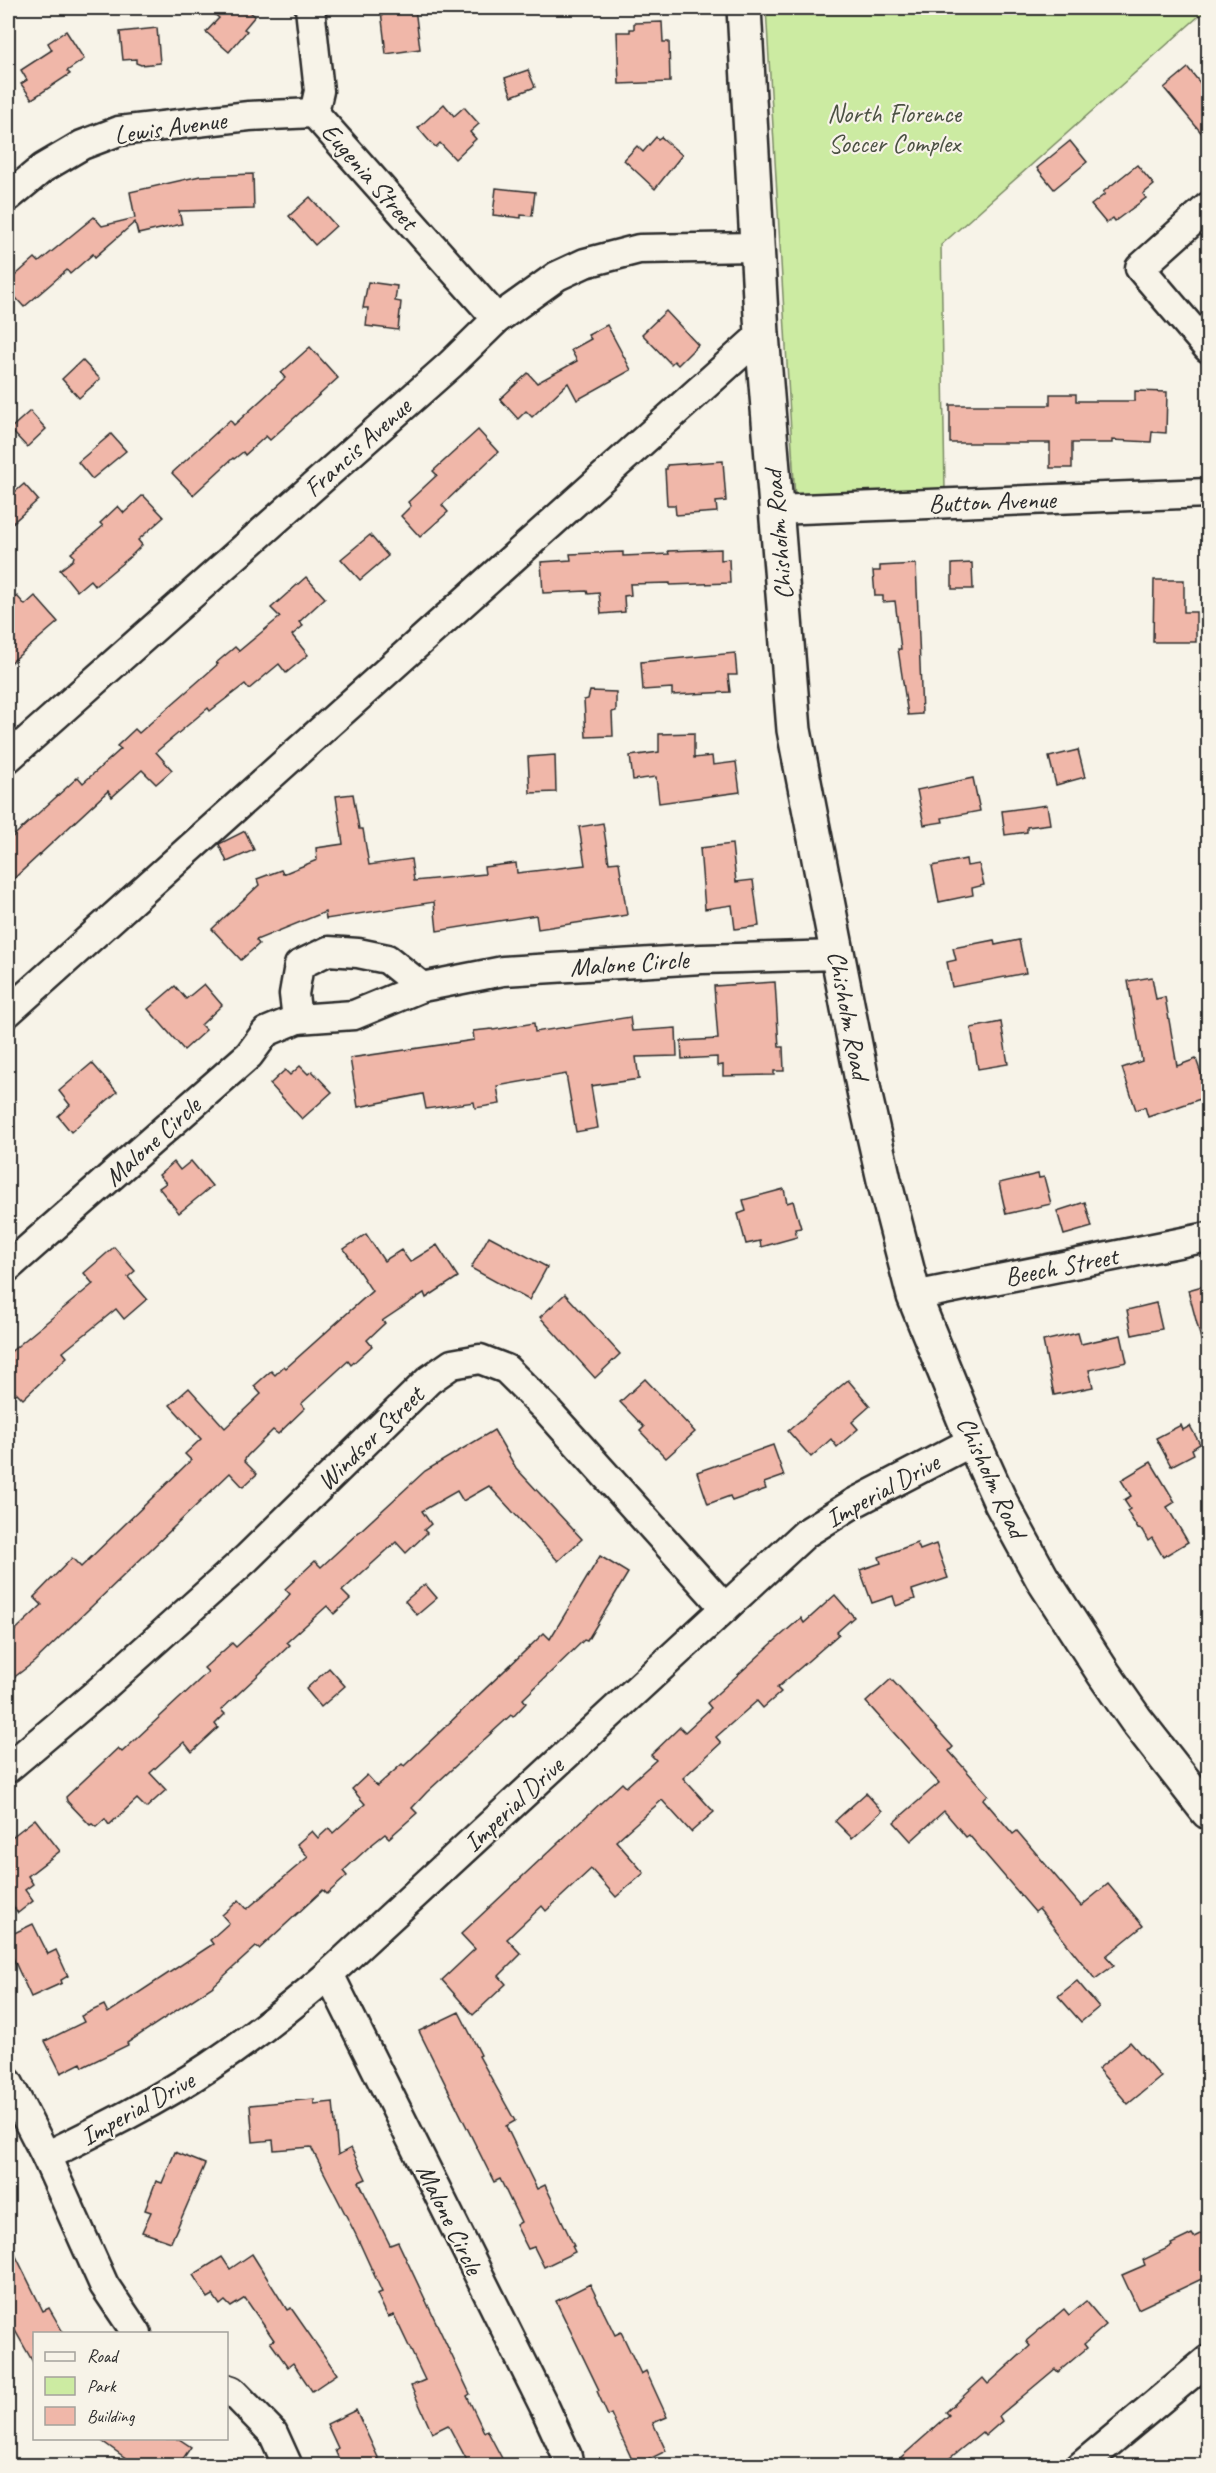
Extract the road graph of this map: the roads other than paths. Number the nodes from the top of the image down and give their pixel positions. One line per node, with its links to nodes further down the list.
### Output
1 (310, 8): 3 (street, Eugenia Street)
2 (744, 8): 6 (main road, Chisholm Road)
3 (314, 113): 4 (street, Lewis Avenue); 7 (street, Eugenia Street)
4 (8, 197)
5 (1209, 207): 9 (street)
6 (756, 247): 7 (street, Francis Avenue); 8 (main road, Chisholm Road)
7 (497, 319): 12 (street, Francis Avenue)
8 (762, 334): 11 (main road, Chisholm Road); 15 (street)
9 (1209, 348)
10 (1209, 493): 11 (street, Button Avenue)
11 (775, 510): 13 (main road, Chisholm Road)
12 (8, 758)
13 (837, 955): 14 (street, Malone Circle); 19 (main road, Chisholm Road)
14 (422, 987): 16 (street, Malone Circle); 16 (street)
15 (8, 1012)
16 (297, 1019): 18 (street, Malone Circle)
17 (1209, 1237): 19 (street, Beech Street)
18 (8, 1267)
19 (914, 1296): 20 (main road, Chisholm Road)
20 (973, 1441): 21 (street, Imperial Drive); 23 (main road, Chisholm Road)
21 (724, 1608): 22 (street, Windsor Street); 24 (street, Imperial Drive)
22 (8, 1767)
23 (1209, 1812)
24 (329, 1974): 26 (street, Imperial Drive); 31 (street, Malone Circle)
25 (8, 2082): 26 (street)
26 (46, 2156): 27 (street)
27 (136, 2332)
28 (1209, 2360): 32 (street)
29 (228, 2390): 30 (street)
30 (288, 2466)
31 (568, 2466)
32 (1081, 2466)

